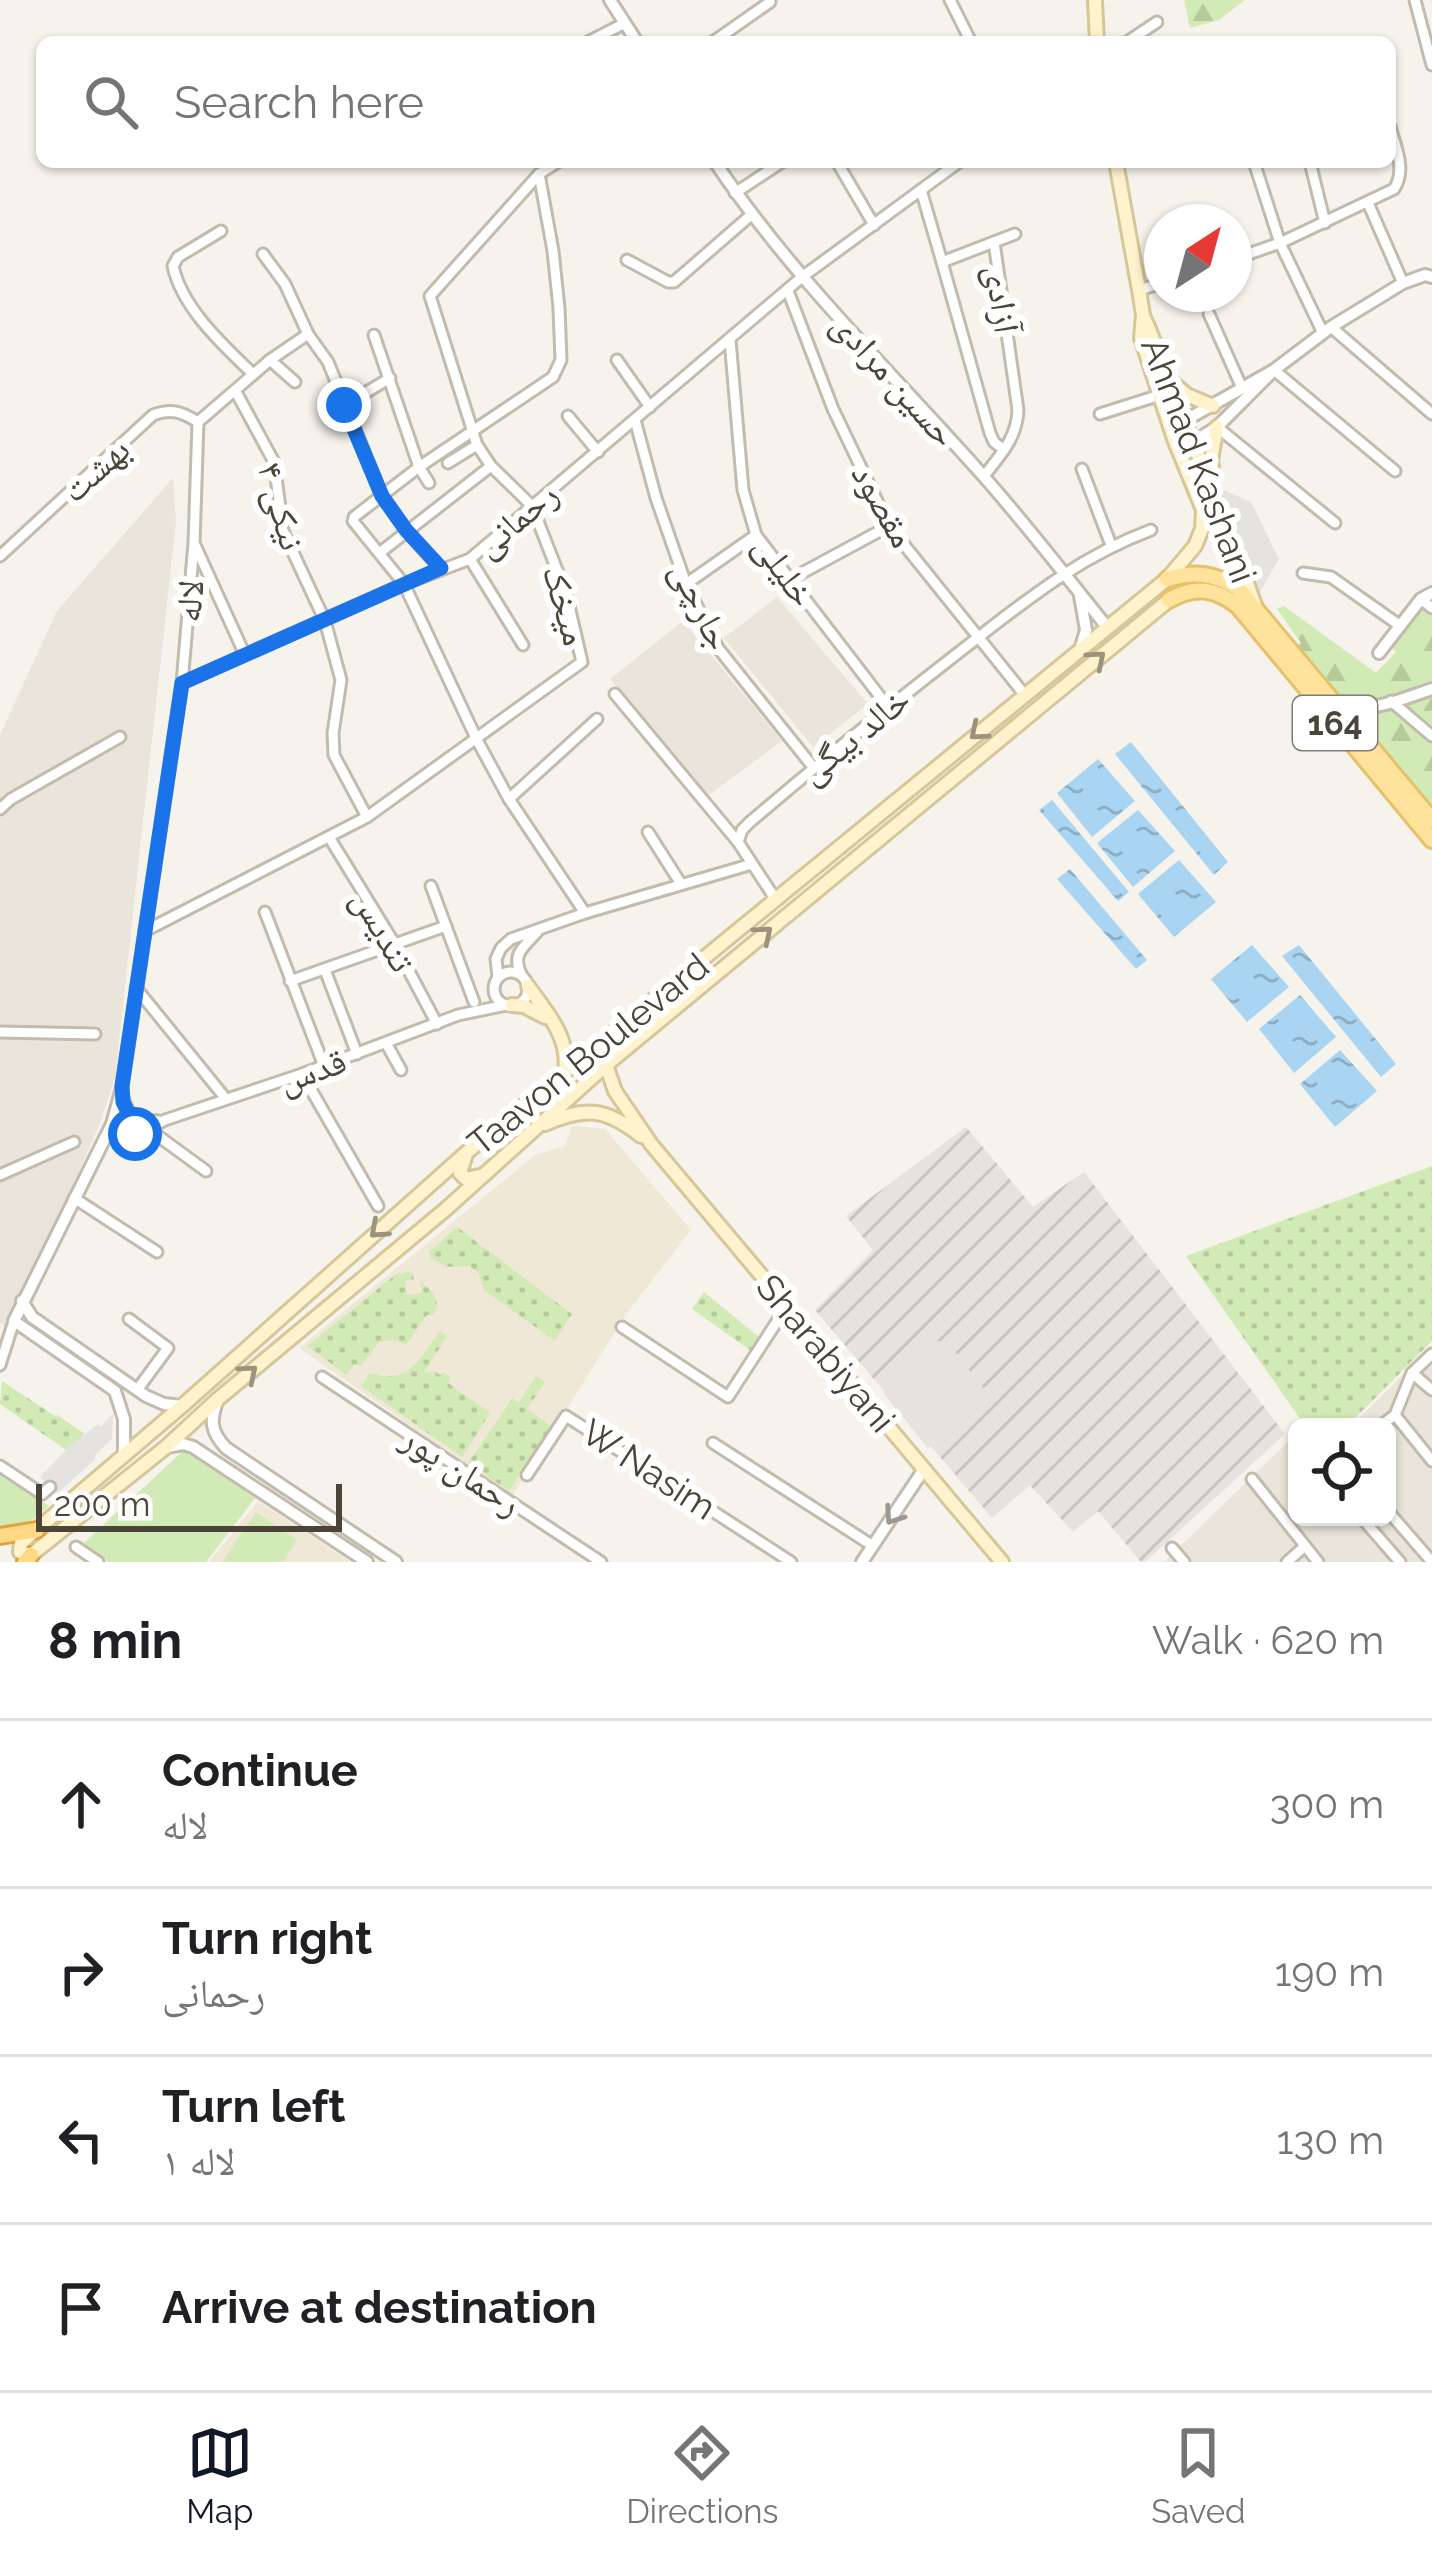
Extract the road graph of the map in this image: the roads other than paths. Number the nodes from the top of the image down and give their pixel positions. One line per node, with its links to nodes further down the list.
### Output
1 (769, 0): 12 (street)
2 (950, 0): 13 (street)
3 (1095, 0): 14 (main road)
4 (1415, 0): 7 (street)
5 (613, 1): 9 (street)
6 (1432, 7): 7 (street)
7 (1419, 14): 16 (street)
8 (1157, 22): 15 (street)
9 (625, 23): 10 (street); 11 (street)
10 (600, 36)
11 (633, 36)
12 (722, 36)
13 (968, 36)
14 (1097, 36)
15 (1135, 36)
16 (1432, 65)
17 (1396, 150): 29 (street)
18 (548, 168): 26 (street)
19 (719, 168): 28 (street, حسین مرادی)
20 (773, 168): 28 (street)
21 (840, 168): 32 (street)
22 (947, 168): 27 (street, رحمانی)
23 (1118, 168): 46 (main road, Ahmad Kashani / 164)
24 (1256, 168): 36 (street)
25 (1311, 168): 31 (street)
26 (539, 174): 73 (street); 73 (street, میخک)
27 (921, 190): 32 (street, رحمانی); 40 (street, آزادی)
28 (735, 193): 30 (street, حسین مرادی)
29 (1368, 203): 31 (street); 43 (street)
30 (751, 215): 39 (street); 42 (street, حسین مرادی)
31 (1325, 223): 36 (street)
32 (874, 225): 42 (street, رحمانی)
33 (221, 231): 56 (street)
34 (1015, 234): 35 (street)
35 (994, 242): 40 (street, آزادی); 77 (street, آزادی)
36 (1280, 243): 37 (street); 49 (street)
37 (1252, 253)
38 (263, 254): 50 (street)
39 (627, 260)
40 (942, 262): 77 (street)
41 (1430, 273): 43 (street)
42 (802, 277): 45 (street, رحمانی); 84 (street, حسین مرادی)
43 (1403, 283): 49 (street)
44 (1144, 288): 46 (street)
45 (788, 290): 52 (street, رحمانی); 90 (street, مقصود)
46 (1139, 290): 48 (main road, Ahmad Kashani / 164)
47 (1209, 314): 60 (street)
48 (1143, 315): 58 (main road, Ahmad Kashani / 164); 62 (main road, Ahmad Kashani / 164)
49 (1327, 330): 55 (street); 66 (street)
50 (308, 334): 53 (street); 63 (street)
51 (374, 335): 57 (street)
52 (730, 339): 65 (street, رحمانی); 93 (street, خلیلی)
53 (270, 360): 56 (street); 59 (street)
54 (617, 360): 65 (street)
55 (1274, 370): 60 (street); 72 (street); 83 (street)
56 (253, 374): 61 (street)
57 (390, 378): 63 (street); 81 (street)
58 (1166, 378): 64 (main road); 70 (main road, Ahmad Kashani / 164)
59 (295, 382)
60 (1242, 388): 64 (street)
61 (236, 392): 71 (street); 111 (street, نیکی ۴)
62 (1160, 395): 67 (street); 74 (main road, Ahmad Kashani / 164)
63 (344, 405): 87 (street)
64 (1213, 406): 70 (street)
65 (650, 407): 69 (street, رحمانی)
66 (1432, 414)
67 (1100, 415)
68 (568, 416): 78 (street)
69 (634, 420): 78 (street, رحمانی); 105 (street, جارچی)
70 (1184, 421): 74 (street); 75 (main road, Ahmad Kashani / 164)
71 (199, 422): 94 (street, لاله); 97 (street, بهشت)
72 (1217, 427): 75 (street); 86 (main road); 89 (street)
73 (474, 430): 76 (street, میخک); 81 (street)
74 (1174, 439): 75 (street); 102 (main road, Ahmad Kashani / 164)
75 (1195, 442): 86 (main road, Ahmad Kashani / 164)
76 (477, 445): 79 (street); 80 (street, میخک)
77 (1004, 450): 84 (street, آزادی)
78 (598, 452): 88 (street, رحمانی)
79 (448, 464)
80 (491, 466): 88 (street, میخک); 91 (street)
81 (419, 467): 85 (street); 87 (street)
82 (1082, 469): 95 (street)
83 (1395, 470)
84 (984, 476): 100 (street, حسین مرادی)
85 (429, 484)
86 (1215, 495): 109 (main road, Ahmad Kashani / 164)
87 (382, 496): 91 (street); 104 (street)
88 (532, 506): 98 (street, رحمانی); 130 (street, میخک)
89 (1335, 523)
90 (889, 526): 103 (street); 114 (street, مقصود)
91 (406, 530): 96 (street); 99 (street)
92 (1151, 530): 95 (street, خالد بیگی)
93 (756, 535): 103 (street, خلیلی); 105 (street)
94 (194, 543): 118 (street); 119 (street, لاله)
95 (1111, 545): 100 (street, خالد بیگی)
96 (382, 551)
97 (0, 556)
98 (470, 559): 99 (street, رحمانی); 115 (street)
99 (441, 568): 104 (street, رحمانی)
100 (1063, 572): 106 (street, حسین مرادی); 114 (street, خالد بیگی)
101 (1303, 573): 112 (street)
102 (1167, 579): 109 (main road); 113 (main road, Taavon Boulevard)
103 (789, 580): 125 (street, خلیلی)
104 (404, 584): 111 (street, رحمانی); 130 (street)
105 (686, 584): 132 (street, جارچی)
106 (1079, 593): 113 (street, حسین مرادی); 116 (street)
107 (1426, 596): 110 (street); 112 (street)
108 (1169, 600): 139 (main road, 164); 167 (main road, Taavon Boulevard, one-way to 108)
109 (1255, 606): 121 (main road, 164)
110 (1432, 608)
111 (325, 620): 118 (street, رحمانی); 135 (street, نیکی ۴)
112 (1399, 625): 117 (street)
113 (1107, 627): 116 (main road, Taavon Boulevard)
114 (980, 636): 123 (street, مقصود); 125 (street, خالد بیگی)
115 (523, 645)
116 (1082, 647): 123 (main road, Taavon Boulevard)
117 (1379, 653)
118 (244, 655): 119 (street, رحمانی)
119 (182, 683): 148 (street, لاله)
120 (1432, 689): 124 (street)
121 (1324, 692): 126 (street); 131 (main road, 164)
122 (615, 694): 140 (street)
123 (1024, 694): 144 (main road, Taavon Boulevard, one-way to 144)
124 (1391, 701): 126 (street); 128 (street)
125 (887, 707): 132 (street, خالد بیگی)
126 (1369, 709): 131 (street)
127 (597, 719): 133 (street)
128 (1432, 736)
129 (120, 737): 134 (street)
130 (477, 740): 133 (street); 135 (street)
131 (1366, 742): 136 (main road, 164)
132 (813, 767): 140 (street, خالد بیگی)
133 (509, 799): 146 (street)
134 (0, 808)
135 (367, 817): 138 (street)
136 (1432, 820)
137 (648, 832): 142 (street)
138 (329, 837): 148 (street); 150 (street, تندیس)
139 (1432, 840)
140 (738, 842): 141 (street)
141 (752, 864): 142 (street, قدس); 144 (street)
142 (681, 884): 146 (street, قدس)
143 (431, 886): 147 (street)
144 (776, 900): 165 (main road, Taavon Boulevard)
145 (265, 912): 154 (street)
146 (585, 913): 149 (street, قدس)
147 (446, 926): 150 (street); 156 (street)
148 (145, 931): 155 (street, لاله)
149 (537, 932): 152 (street, قدس); 153 (street)
150 (394, 943): 151 (street); 160 (street, تندیس)
151 (325, 970): 154 (street); 166 (street)
152 (497, 980): 153 (street); 156 (street, قدس); 157 (street)
153 (525, 981): 157 (street); 159 (main road)
154 (290, 982): 168 (street)
155 (136, 988): 172 (street, لاله); 173 (street)
156 (474, 1002): 158 (street, قدس)
157 (509, 1005): 158 (street, قدس); 159 (main road)
158 (458, 1015): 160 (street, قدس)
159 (551, 1020): 163 (main road)
160 (437, 1024): 164 (street, قدس)
161 (0, 1032): 162 (street)
162 (95, 1034)
163 (563, 1038): 165 (main road); 170 (main road)
164 (386, 1043): 166 (street, قدس); 169 (street)
165 (597, 1047): 170 (main road, Taavon Boulevard)
166 (357, 1054): 168 (street, قدس)
167 (606, 1065): 177 (main road, Taavon Boulevard); 181 (main road, Sharabiyani)
168 (324, 1066): 171 (street, قدس)
169 (401, 1070)
170 (565, 1072): 182 (main road, Taavon Boulevard)
171 (302, 1074): 173 (street, قدس); 189 (street)
172 (122, 1086): 174 (street); 176 (street, لاله)
173 (226, 1099): 175 (street, قدس)
174 (131, 1120): 175 (street, قدس); 176 (street); 179 (street)
175 (165, 1120): 178 (street, قدس)
176 (111, 1126): 179 (street); 183 (street)
177 (535, 1128): 181 (main road, Sharabiyani); 186 (main road, Taavon Boulevard)
178 (150, 1130): 179 (street, قدس); 184 (street)
179 (129, 1139): 183 (street)
180 (74, 1142): 185 (street)
181 (651, 1144): 193 (main road, Sharabiyani)
182 (466, 1153): 186 (main road); 187 (main road, Taavon Boulevard)
183 (95, 1162): 188 (street)
184 (206, 1171)
185 (0, 1175)
186 (484, 1175): 190 (main road, Taavon Boulevard)
187 (424, 1190): 190 (main road); 204 (main road, Taavon Boulevard, one-way to 204)
188 (74, 1198): 191 (street); 192 (street)
189 (378, 1206)
190 (446, 1209): 203 (main road, Taavon Boulevard, one-way to 190)
191 (157, 1252)
192 (22, 1301): 195 (street); 201 (street)
193 (787, 1306): 196 (street); 214 (main road, Sharabiyani)
194 (129, 1319): 201 (street)
195 (14, 1321): 198 (street); 211 (street)
196 (622, 1328)
197 (1432, 1354): 199 (street)
198 (0, 1365)
199 (1412, 1373): 202 (street); 205 (street)
200 (322, 1377): 232 (street, رحمان پور)
201 (137, 1390): 204 (street)
202 (1432, 1390)
203 (218, 1399): 207 (street); 209 (main road, Taavon Boulevard)
204 (182, 1406): 211 (main road, Taavon Boulevard)
205 (1395, 1415): 206 (street); 212 (street)
206 (1391, 1418)
207 (217, 1438): 210 (street); 218 (street)
208 (712, 1443): 224 (street)
209 (166, 1447): 210 (street); 228 (main road, Taavon Boulevard)
210 (202, 1453): 220 (street)
211 (124, 1456): 222 (main road, Taavon Boulevard)
212 (1432, 1461)
213 (0, 1466): 217 (street)
214 (924, 1469): 224 (street, one-way to 224); 235 (main road, Sharabiyani)
215 (527, 1475): 233 (street, W Nasim)
216 (1252, 1480): 225 (street)
217 (50, 1486)
218 (320, 1511): 220 (street); 231 (street)
219 (1396, 1520): 240 (street)
220 (311, 1524): 230 (street)
221 (1369, 1526): 239 (street)
222 (37, 1530): 223 (highway); 228 (main road, Taavon Boulevard)
223 (0, 1536)
224 (873, 1546): 234 (street)
225 (1305, 1546): 237 (street); 238 (street)
226 (76, 1547): 229 (street)
227 (1172, 1547): 236 (street)
228 (26, 1554)
229 (98, 1562)
230 (367, 1562)
231 (396, 1562)
232 (601, 1562)
233 (791, 1562)
234 (862, 1562)
235 (1002, 1562)
236 (1184, 1562)
237 (1287, 1562)
238 (1318, 1562)
239 (1400, 1562)
240 (1432, 1562)

